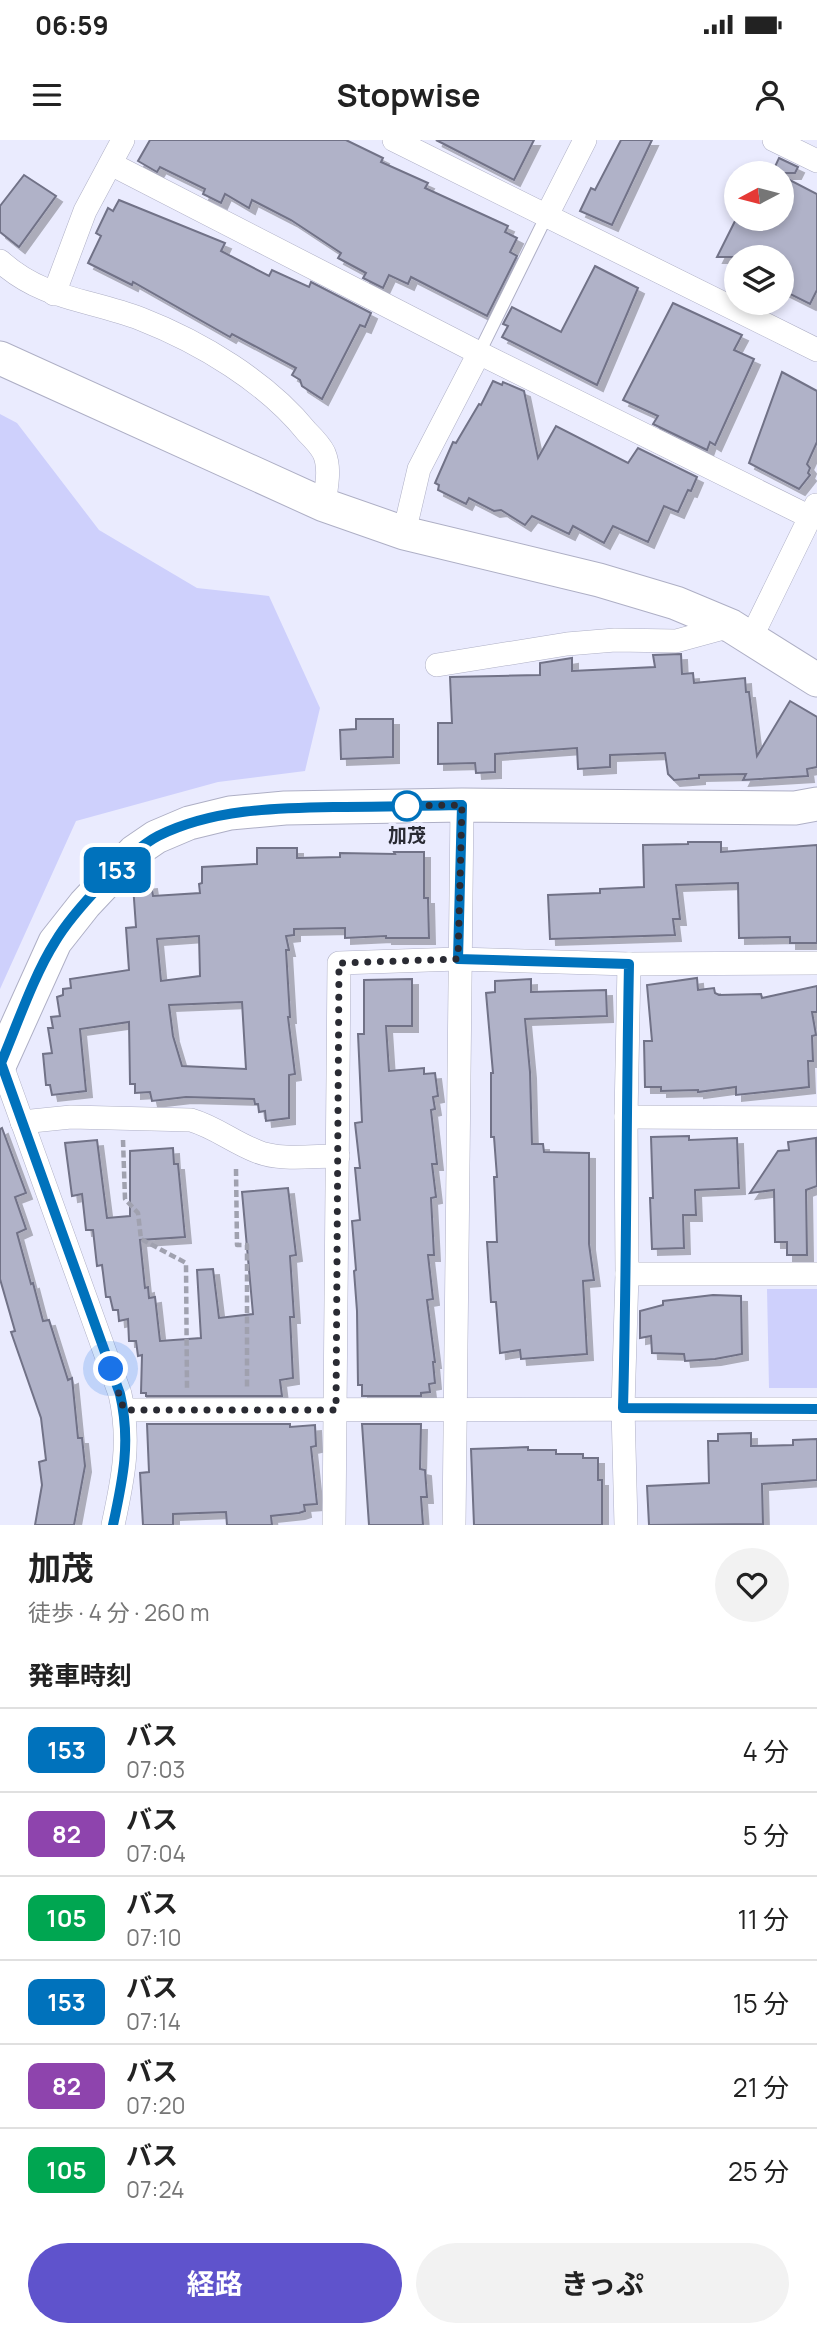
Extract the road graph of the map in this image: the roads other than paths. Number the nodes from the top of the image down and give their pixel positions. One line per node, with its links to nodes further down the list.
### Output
1 (123, 140): 6 (street)
2 (585, 140): 7 (street)
3 (774, 140): 5 (street)
4 (401, 142): 7 (street)
5 (817, 162)
6 (111, 164): 9 (street); 11 (street)
7 (547, 215): 10 (street); 11 (lane)
8 (0, 261): 9 (street)
9 (54, 293): 13 (street)
10 (817, 350)
11 (478, 353): 14 (street); 15 (street)
12 (0, 358): 13 (street)
13 (324, 505): 15 (street)
14 (813, 510): 16 (street)
15 (404, 533): 16 (street)
16 (741, 632): 17 (street); 18 (street)
17 (438, 665)
18 (817, 680)
19 (817, 804): 20 (street)
20 (462, 805): 21 (street); 24 (street)
21 (458, 959): 23 (street); 28 (street); 31 (street)
22 (817, 963): 23 (street)
23 (629, 964): 25 (street)
24 (0, 1063): 27 (street)
25 (626, 1117): 26 (street); 29 (street)
26 (817, 1118)
27 (22, 1122): 28 (street); 34 (street)
28 (338, 1156): 35 (street)
29 (627, 1274): 30 (street); 32 (street)
30 (817, 1274)
31 (455, 1408): 32 (street); 35 (street); 38 (street)
32 (623, 1408): 33 (street); 39 (street)
33 (817, 1409)
34 (124, 1410): 35 (street); 36 (street)
35 (336, 1410): 37 (street)
36 (113, 1525)
37 (334, 1525)
38 (454, 1525)
39 (626, 1525)

